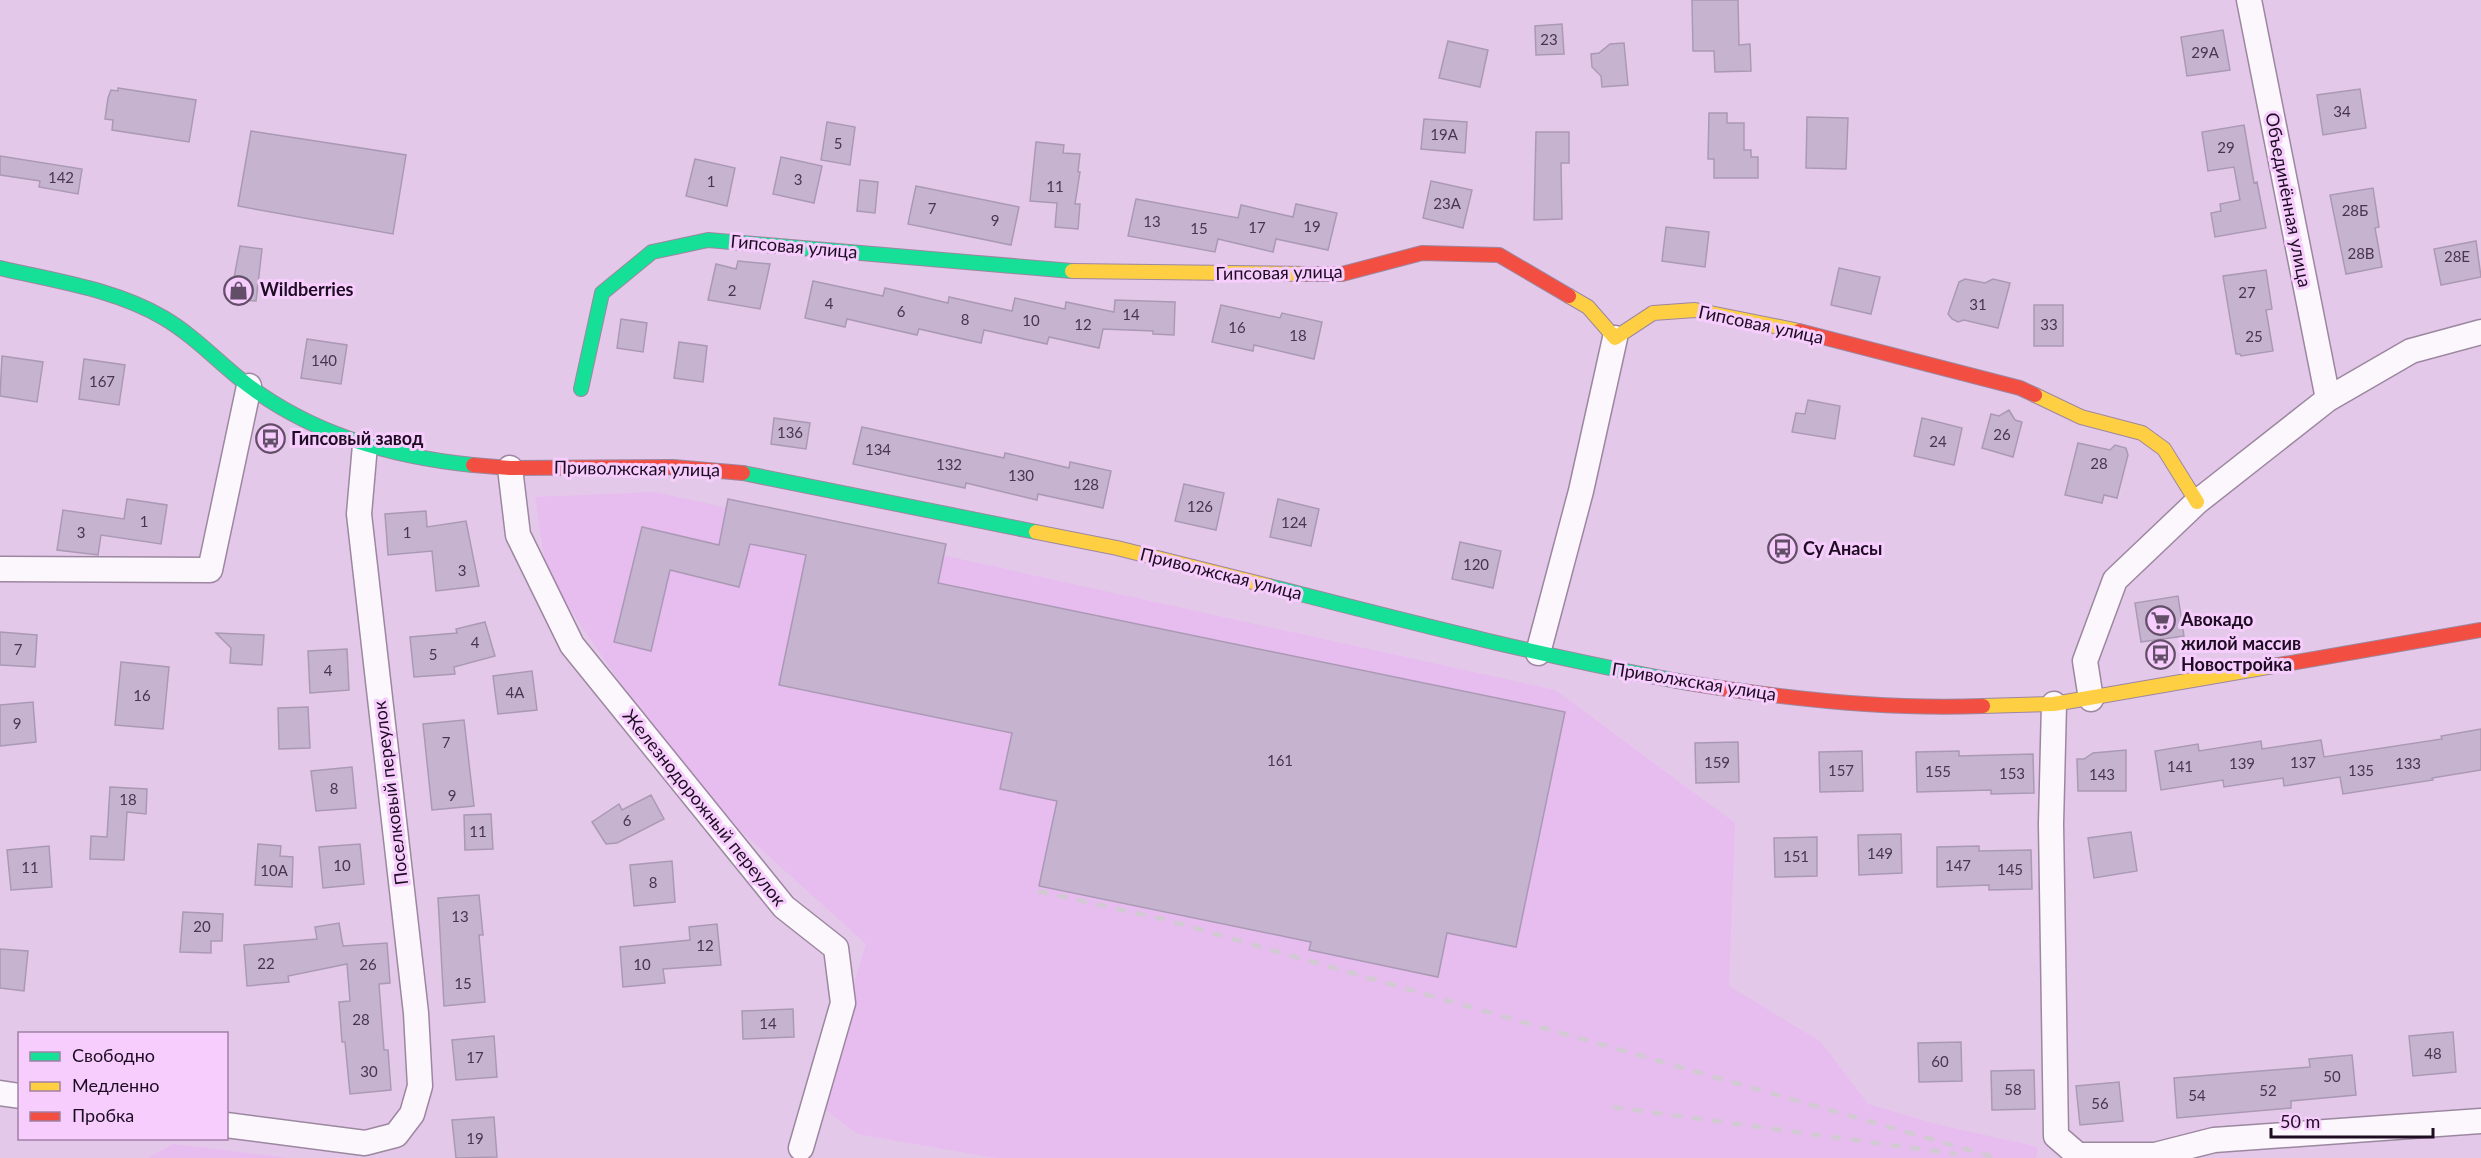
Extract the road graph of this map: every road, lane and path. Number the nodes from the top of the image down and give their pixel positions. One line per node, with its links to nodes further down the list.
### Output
1 (2249, 0): 7 (street, Объединённая улица)
2 (0, 268): 5 (main road, Приволжская улица)
3 (2481, 332): 7 (street)
4 (1616, 338): 6 (main road, Гипсовая улица); 10 (main road, Гипсовая улица); 13 (street)
5 (249, 386): 8 (main road, Приволжская улица); 11 (street)
6 (581, 389)
7 (2328, 399): 10 (street)
8 (365, 446): 9 (main road, Приволжская улица); 19 (street, Поселковый переулок)
9 (510, 468): 13 (main road, Приволжская улица); 20 (street, Железнодорожный переулок)
10 (2197, 502): 14 (street)
11 (0, 569)
12 (2481, 630): 14 (main road, Приволжская улица)
13 (1538, 653): 15 (main road, Приволжская улица)
14 (2091, 699): 15 (main road, Приволжская улица)
15 (2054, 704): 18 (street)
16 (0, 1093): 17 (street)
17 (18, 1096)
18 (2481, 1121)
19 (228, 1125)
20 (801, 1148)

